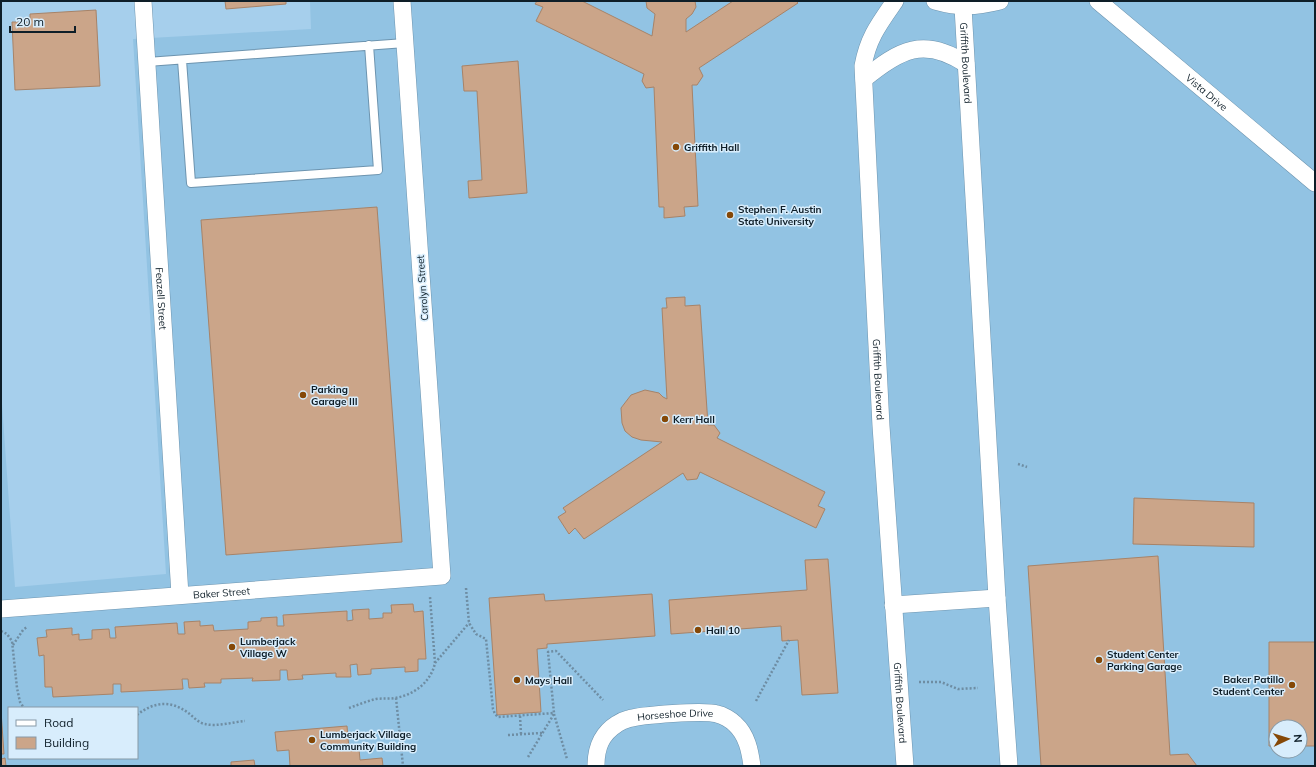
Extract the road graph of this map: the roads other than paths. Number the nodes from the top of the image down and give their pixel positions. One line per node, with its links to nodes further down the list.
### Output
1 (143, 1): 11 (street, Feazell Street)
2 (402, 1): 8 (street, Carolyn Street)
3 (895, 1): 13 (street, Griffith Boulevard)
4 (935, 1): 7 (street)
5 (1000, 1): 7 (street)
6 (1098, 1): 14 (street, Vista Drive)
7 (963, 7): 12 (street, Griffith Boulevard)
8 (405, 43): 9 (lane); 15 (street, Carolyn Street)
9 (369, 45): 10 (lane); 10 (lane)
10 (182, 60): 11 (lane)
11 (147, 62): 16 (street, Feazell Street)
12 (966, 64): 13 (street); 17 (street, Griffith Boulevard)
13 (864, 79): 18 (street, Griffith Boulevard)
14 (1315, 183)
15 (435, 576): 16 (street, Baker Street)
16 (180, 595): 19 (street, Baker Street)
17 (997, 598): 18 (street); 23 (street, Griffith Boulevard)
18 (893, 605): 22 (street, Griffith Boulevard)
19 (1, 609)
20 (596, 766): 21 (street, Horseshoe Drive)
21 (752, 766)
22 (905, 766)
23 (1009, 766)

